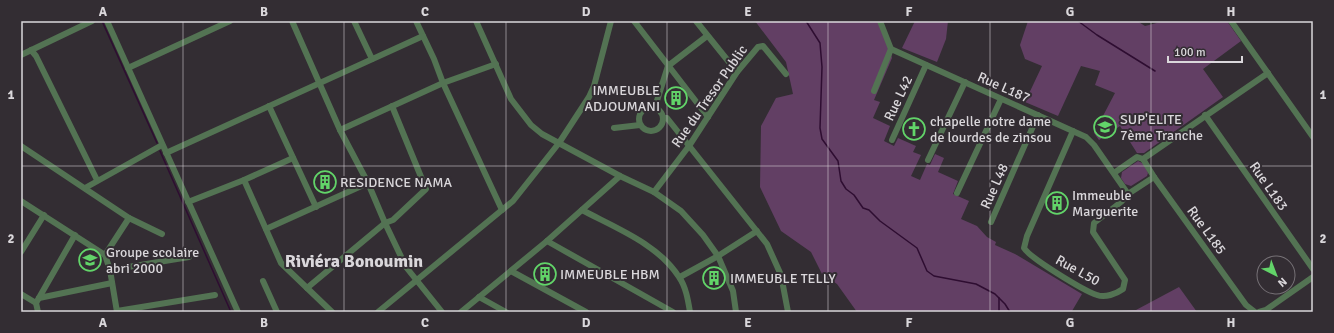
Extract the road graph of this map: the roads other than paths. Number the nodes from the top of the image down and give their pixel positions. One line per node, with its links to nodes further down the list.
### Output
1 (92, 21): 16 (street)
2 (107, 21): 22 (street)
3 (229, 21): 22 (street)
4 (292, 21): 26 (street)
5 (354, 21): 18 (street)
6 (416, 21): 13 (street)
7 (476, 21): 19 (street)
8 (611, 21): 44 (street)
9 (634, 21): 21 (street)
10 (696, 21): 14 (street)
11 (880, 21): 15 (street)
12 (1231, 21): 24 (street)
13 (423, 36): 18 (street); 28 (street)
14 (707, 36): 21 (street); 23 (street)
15 (891, 49): 20 (street, Rue L187); 29 (street)
16 (31, 50): 17 (street); 55 (street)
17 (21, 55)
18 (372, 59): 26 (street)
19 (496, 64): 28 (street); 44 (street)
20 (926, 65): 27 (street, Rue L187); 43 (street, Rue L42)
21 (668, 66): 33 (street); 37 (street)
22 (128, 68): 45 (street)
23 (737, 72): 25 (street, Rue du Tresor Public); 37 (street, Rue du Tresor Public)
24 (1268, 73): 35 (street); 42 (street)
25 (786, 74)
26 (319, 82): 31 (street); 40 (street)
27 (965, 82): 30 (street, Rue L187); 51 (street)
28 (443, 83): 32 (street); 65 (street)
29 (874, 91)
30 (1002, 99): 34 (street, Rue L187); 60 (street)
31 (269, 106): 48 (street); 49 (street)
32 (392, 106): 40 (street); 70 (street)
33 (655, 107): 36 (street); 38 (street)
34 (1038, 115): 41 (street, Rue L187); 69 (street, Rue L48)
35 (1205, 115): 50 (street); 81 (street, Rue L183)
36 (663, 118): 38 (street); 47 (street)
37 (708, 118): 47 (street, Rue du Tresor Public)
38 (640, 125): 39 (street)
39 (614, 128)
40 (340, 130): 57 (street)
41 (1073, 131): 52 (street, Rue L187); 61 (street, Rue L50)
42 (1313, 137)
43 (892, 140)
44 (559, 143): 53 (street); 65 (street)
45 (162, 145): 48 (street); 55 (street)
46 (21, 146): 58 (street)
47 (689, 146): 59 (street, Rue du Tresor Public); 72 (street)
48 (166, 153): 63 (street)
49 (293, 158): 56 (street); 64 (street)
50 (1143, 159): 52 (street); 54 (street, Rue L185)
51 (928, 160)
52 (1114, 173): 61 (street, Rue L187)
53 (620, 176): 59 (street); 66 (street)
54 (1154, 177): 61 (street, Rue L50); 107 (street, Rue L185)
55 (97, 180): 58 (street)
56 (244, 180): 63 (street); 71 (street)
57 (368, 182): 64 (street); 70 (street)
58 (85, 188): 68 (street)
59 (654, 192): 78 (street)
60 (957, 193)
61 (1128, 194)
62 (21, 200): 67 (street)
63 (188, 202): 95 (street)
64 (316, 207): 71 (street)
65 (502, 210): 85 (street)
66 (582, 210): 75 (street); 83 (street)
67 (44, 215): 74 (street); 76 (street)
68 (130, 218): 73 (street); 77 (street)
69 (991, 222)
70 (385, 223): 85 (street); 88 (street)
71 (266, 229): 88 (street)
72 (757, 231): 78 (street); 106 (street)
73 (162, 234)
74 (75, 235): 77 (street); 92 (street)
75 (547, 241): 82 (street); 103 (street)
76 (21, 252)
77 (105, 255): 80 (street)
78 (718, 256): 83 (street); 105 (street)
79 (189, 257): 80 (street)
80 (110, 270): 87 (street)
81 (1313, 270)
82 (511, 271): 91 (street); 102 (street)
83 (680, 277): 104 (street)
84 (1313, 277): 108 (street)
85 (417, 279): 98 (street); 99 (street)
86 (263, 281): 96 (street)
87 (112, 283): 92 (street); 94 (street)
88 (307, 288): 97 (street)
89 (21, 294): 92 (street)
90 (215, 295): 94 (street)
91 (479, 297): 100 (street); 101 (street)
92 (37, 300): 93 (street)
93 (38, 312)
94 (117, 312)
95 (238, 312)
96 (277, 312)
97 (332, 312)
98 (378, 312)
99 (442, 312)
100 (461, 312)
101 (506, 312)
102 (586, 312)
103 (673, 312)
104 (690, 312)
105 (736, 312)
106 (788, 312)
107 (1255, 312)
108 (1259, 312)

